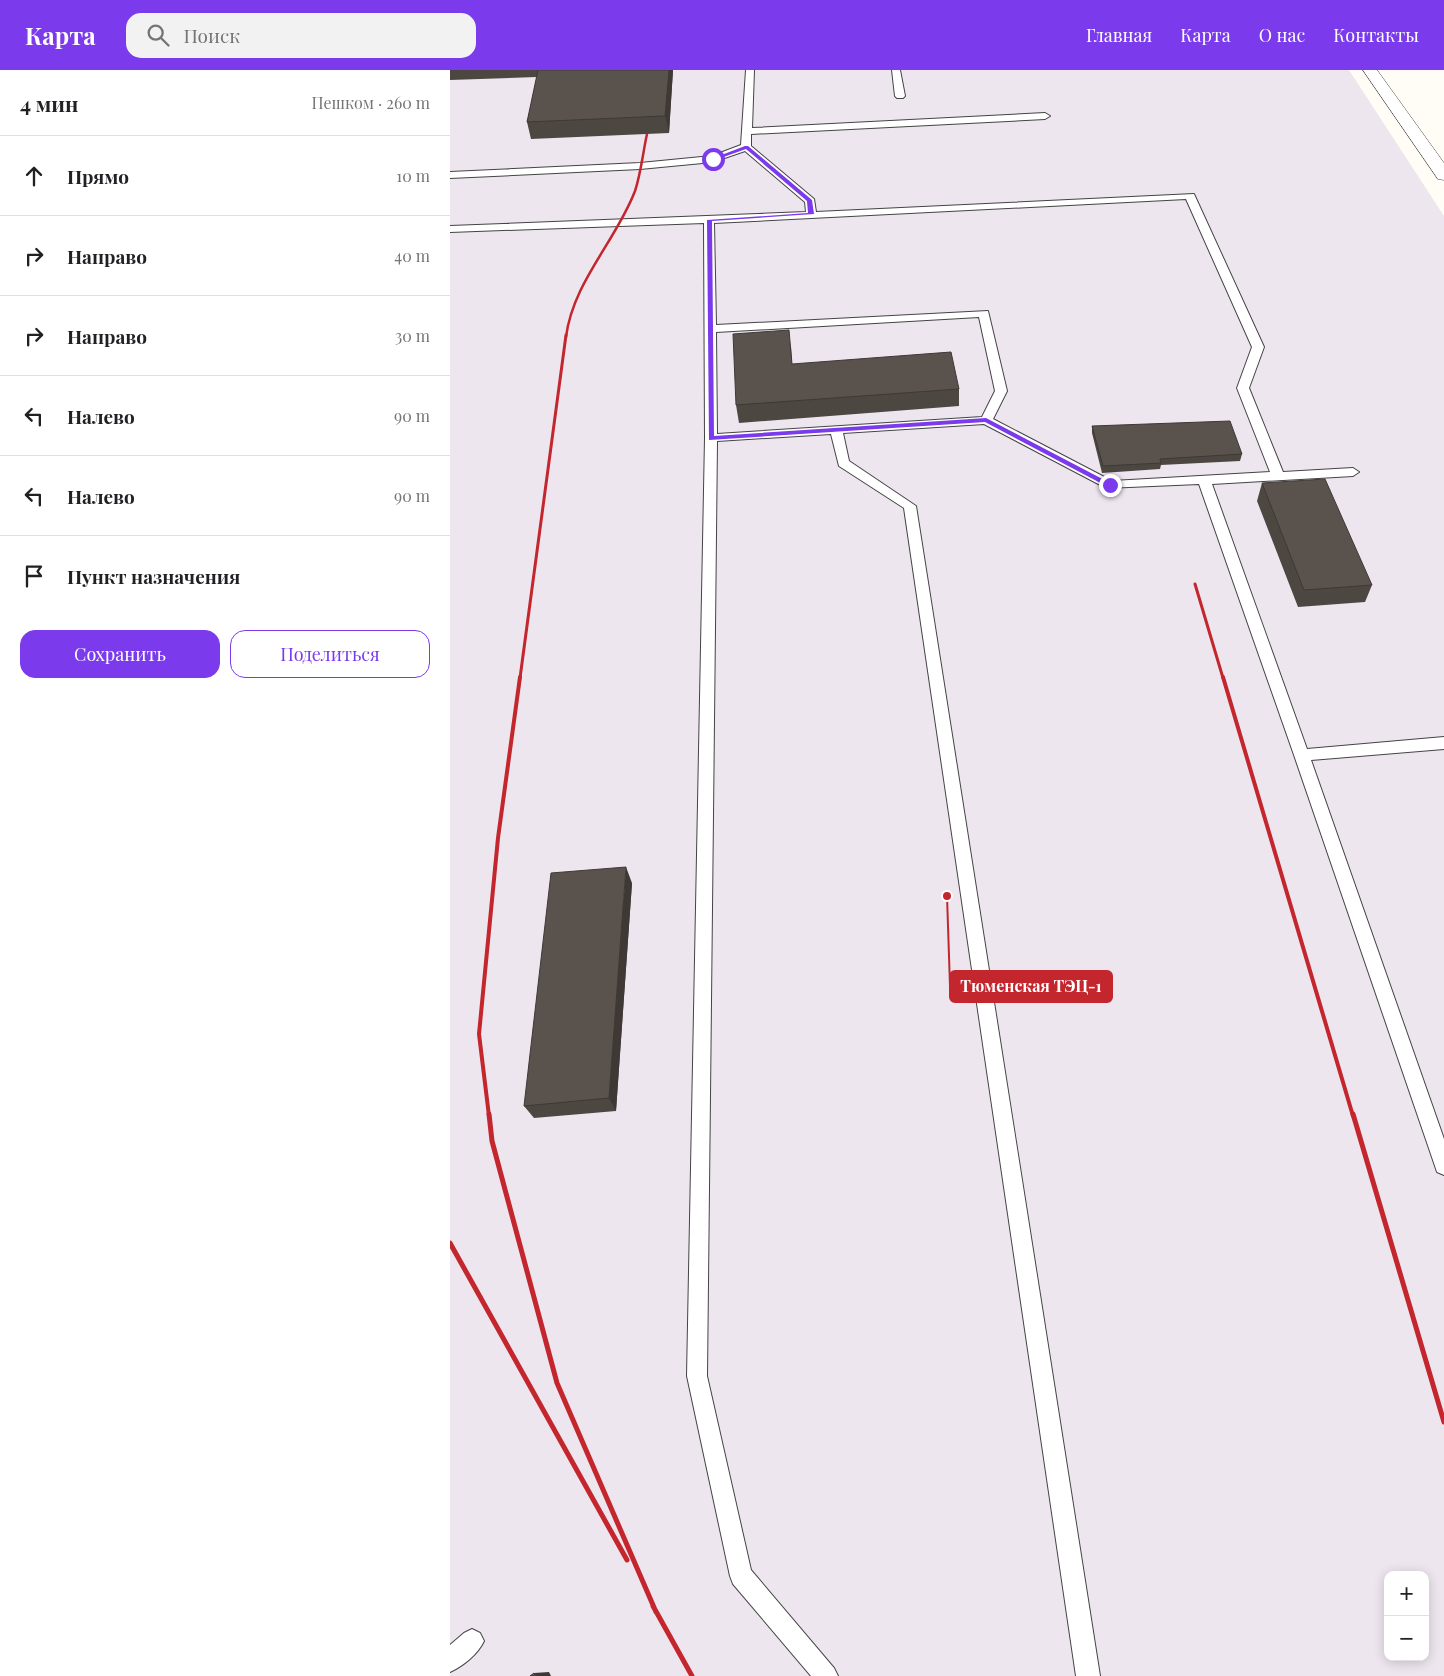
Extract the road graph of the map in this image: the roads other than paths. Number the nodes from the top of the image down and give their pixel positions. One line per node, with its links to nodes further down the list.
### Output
1 (750, 70): 6 (lane)
2 (896, 70): 4 (lane)
3 (1370, 70): 8 (street)
4 (900, 96)
5 (1045, 116): 6 (lane)
6 (747, 131): 7 (lane)
7 (746, 147): 9 (lane); 10 (lane)
8 (1444, 175)
9 (450, 176)
10 (811, 214): 11 (lane); 18 (lane)
11 (709, 220): 12 (lane); 13 (lane)
12 (450, 229)
13 (710, 328): 14 (lane); 16 (lane)
14 (986, 420): 15 (lane); 19 (lane)
15 (836, 429): 16 (lane); 26 (lane)
16 (711, 438): 25 (lane)
17 (1353, 472): 18 (lane)
18 (1278, 476): 19 (lane)
19 (1204, 480): 21 (lane)
20 (1444, 743): 21 (lane)
21 (1302, 755): 22 (lane)
22 (1444, 1166)
23 (472, 1641): 24 (lane)
24 (450, 1660)
25 (826, 1676)
26 (1088, 1676)

